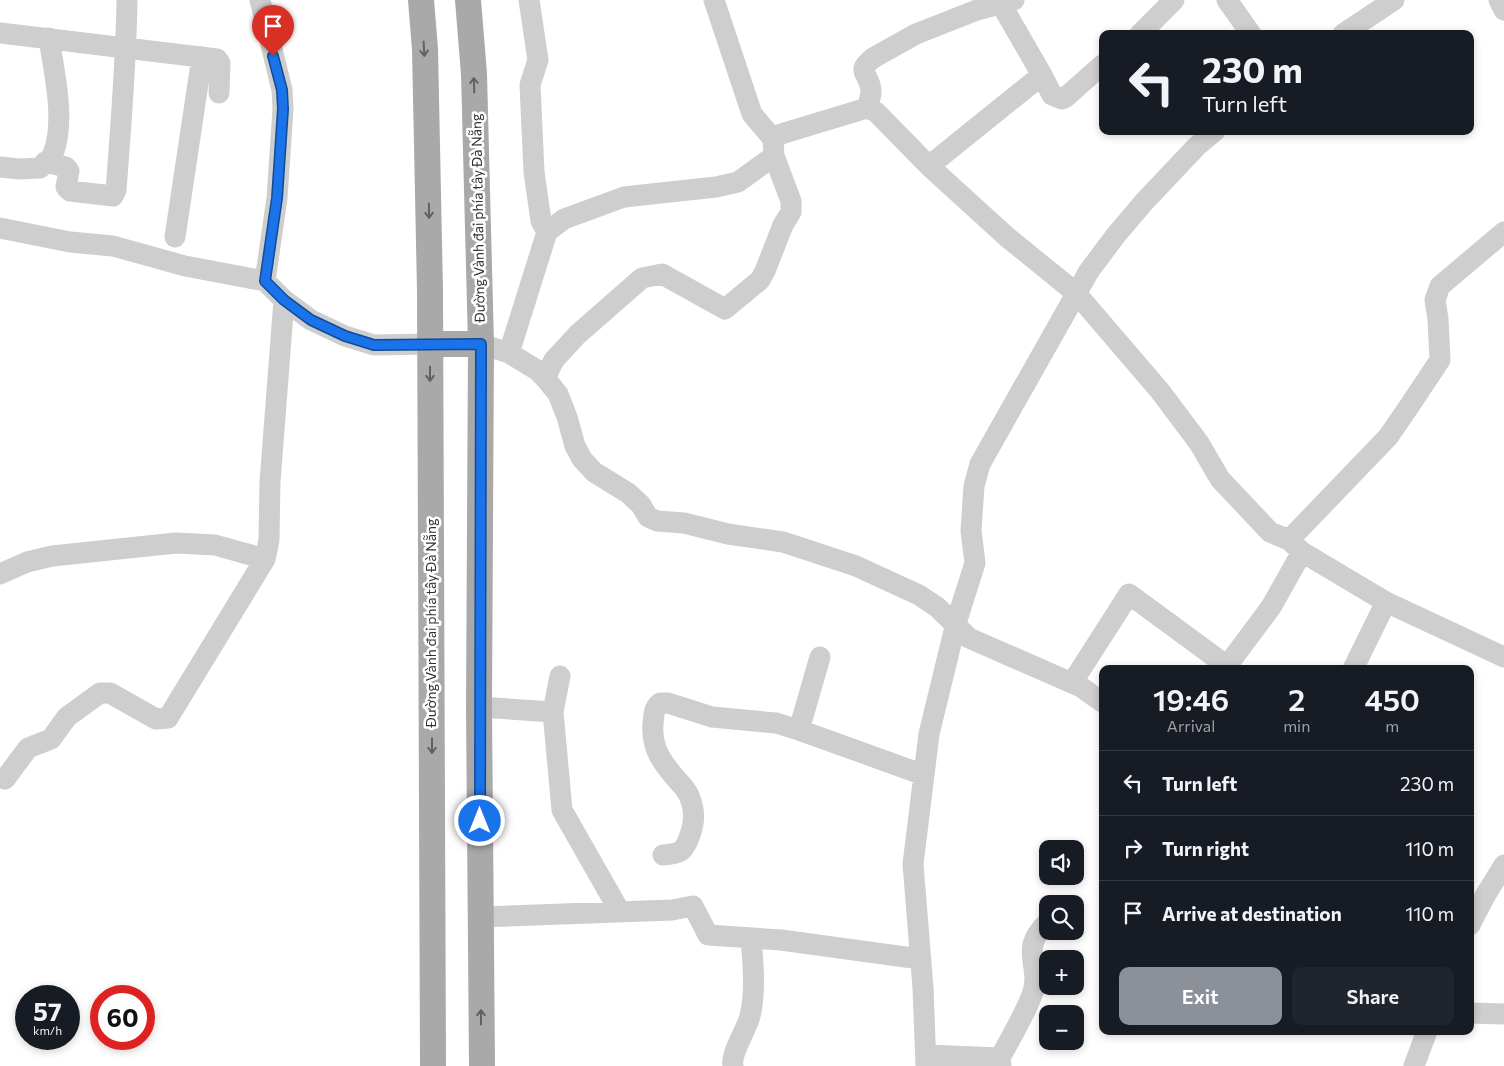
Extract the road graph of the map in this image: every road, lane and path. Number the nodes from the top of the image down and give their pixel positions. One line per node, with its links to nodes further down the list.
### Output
1 (127, 0): 18 (street)
2 (260, 0): 33 (street)
3 (420, 0): 36 (main road, Đường Vành đai phía tây Đà Nẵng, one-way to 36)
4 (468, 0): 37 (main road, Đường Vành đai phía tây Đà Nẵng, one-way to 4)
5 (529, 0): 30 (street)
6 (714, 0): 25 (street)
7 (1174, 0): 13 (street)
8 (1226, 0): 14 (street)
9 (1394, 0): 15 (street)
10 (1499, 0): 12 (street)
11 (1008, 2): 21 (street); 23 (street)
12 (1504, 10)
13 (1144, 30)
14 (1249, 30)
15 (1349, 30)
16 (0, 33): 17 (street)
17 (49, 38): 18 (street); 26 (street)
18 (126, 48): 19 (street); 26 (street)
19 (202, 57): 22 (street); 32 (street)
20 (1099, 68): 21 (street)
21 (1042, 75): 27 (street)
22 (219, 93)
23 (867, 108): 25 (street); 27 (street)
24 (1210, 135): 34 (street)
25 (774, 147): 30 (street); 39 (street)
26 (45, 162): 28 (street)
27 (929, 166): 34 (street)
28 (0, 167)
29 (0, 228): 33 (street)
30 (548, 232): 38 (street)
31 (1504, 232): 40 (street)
32 (175, 237)
33 (265, 281): 35 (street)
34 (1076, 293): 40 (street); 44 (street)
35 (284, 300): 36 (street); 41 (street)
36 (430, 344): 37 (main road); 71 (main road, Đường Vành đai phía tây Đà Nẵng, one-way to 71)
37 (481, 344): 38 (street); 53 (main road, Đường Vành đai phía tây Đà Nẵng)
38 (509, 353): 39 (street)
39 (545, 378): 44 (street)
40 (1295, 546): 43 (street); 48 (street)
41 (265, 559): 42 (street); 57 (street)
42 (0, 574)
43 (1386, 602): 46 (street); 49 (street)
44 (956, 623): 51 (street); 56 (street)
45 (820, 657): 55 (street)
46 (1504, 657)
47 (1226, 665): 51 (street)
48 (1228, 665)
49 (1355, 665)
50 (560, 676): 54 (street)
51 (1072, 683): 52 (street)
52 (1099, 700)
53 (479, 707): 54 (street); 61 (main road, Đường Vành đai phía tây Đà Nẵng)
54 (553, 712): 60 (street)
55 (799, 730): 56 (street); 58 (street)
56 (924, 775): 65 (street)
57 (5, 779)
58 (663, 855)
59 (1504, 865): 62 (street)
60 (620, 912): 61 (street); 64 (street)
61 (481, 917): 72 (main road, Đường Vành đai phía tây Đà Nẵng, one-way to 61)
62 (1474, 917)
63 (1039, 932): 70 (street)
64 (751, 938): 65 (street); 73 (street)
65 (920, 959): 69 (street)
66 (1474, 1013): 67 (street)
67 (1504, 1014)
68 (1426, 1035): 74 (street)
69 (926, 1061): 70 (street)
70 (1000, 1062)
71 (433, 1066)
72 (482, 1066)
73 (733, 1066)
74 (1414, 1066)

